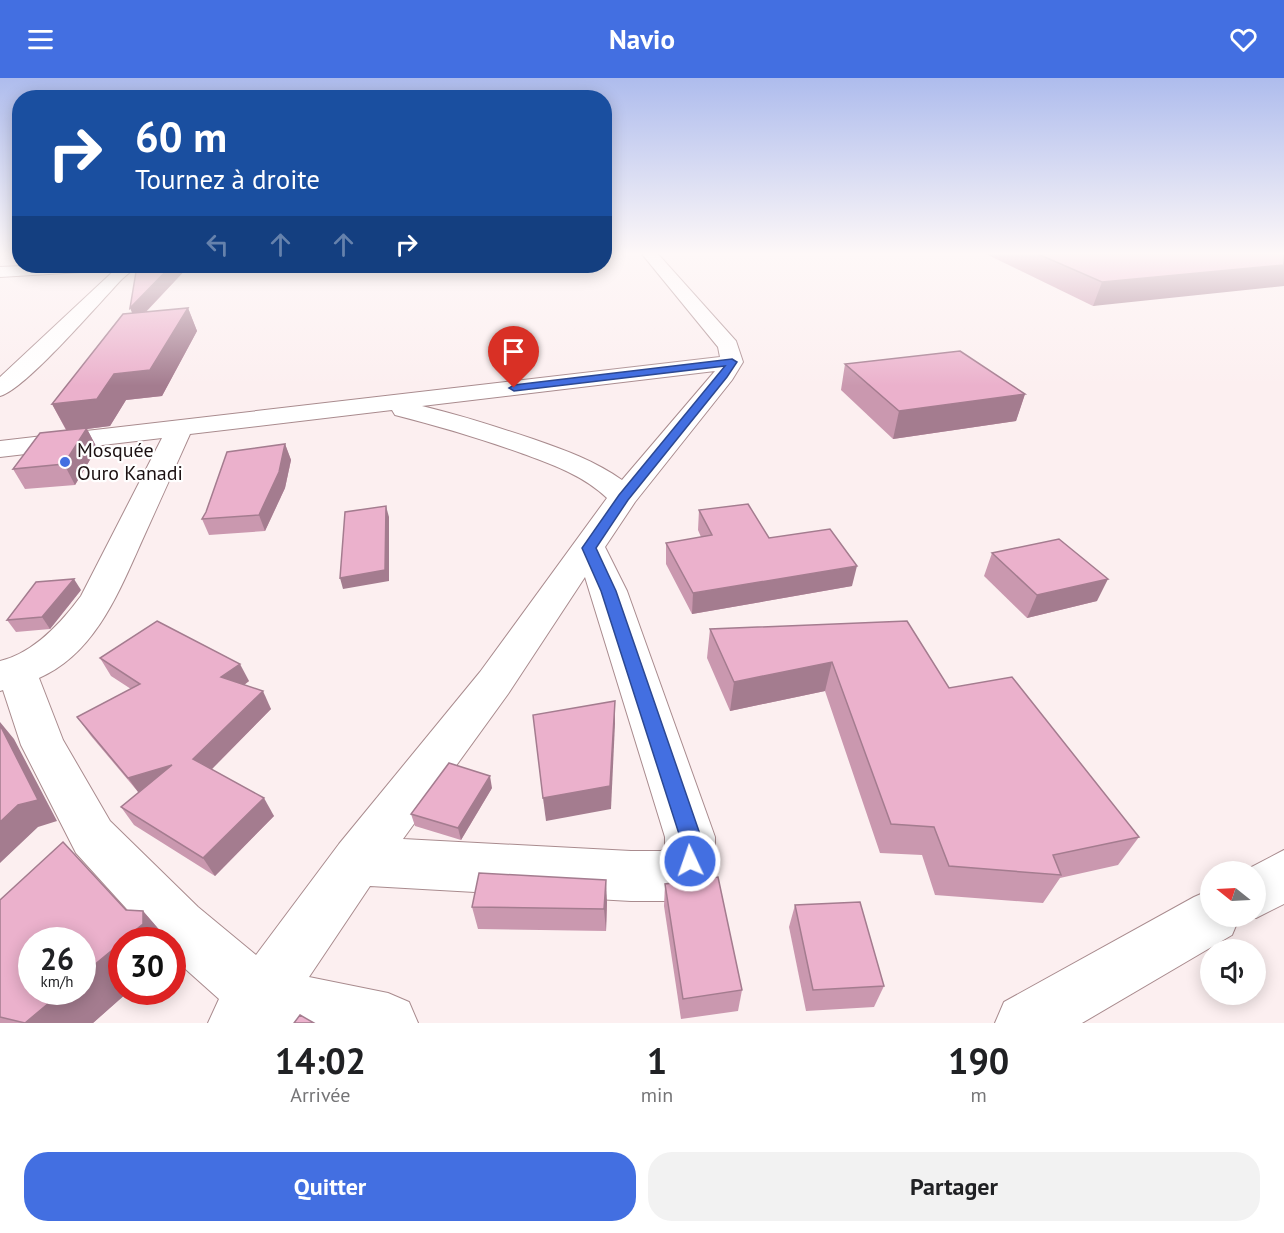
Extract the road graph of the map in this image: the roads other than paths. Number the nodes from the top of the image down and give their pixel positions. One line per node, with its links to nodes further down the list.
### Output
1 (93, 298): 4 (street)
2 (687, 298): 3 (street)
3 (732, 362): 5 (street); 8 (street)
4 (0, 389)
5 (366, 406): 6 (street); 8 (street)
6 (180, 428): 7 (street); 10 (street)
7 (0, 449)
8 (623, 497): 9 (street)
9 (589, 548): 11 (street); 11 (street)
10 (8, 675): 15 (street)
11 (357, 861): 15 (street)
12 (1284, 875): 13 (street)
13 (1266, 886)
14 (1200, 923): 17 (street)
15 (249, 1010): 16 (street)
16 (388, 1023)
17 (1025, 1023)

